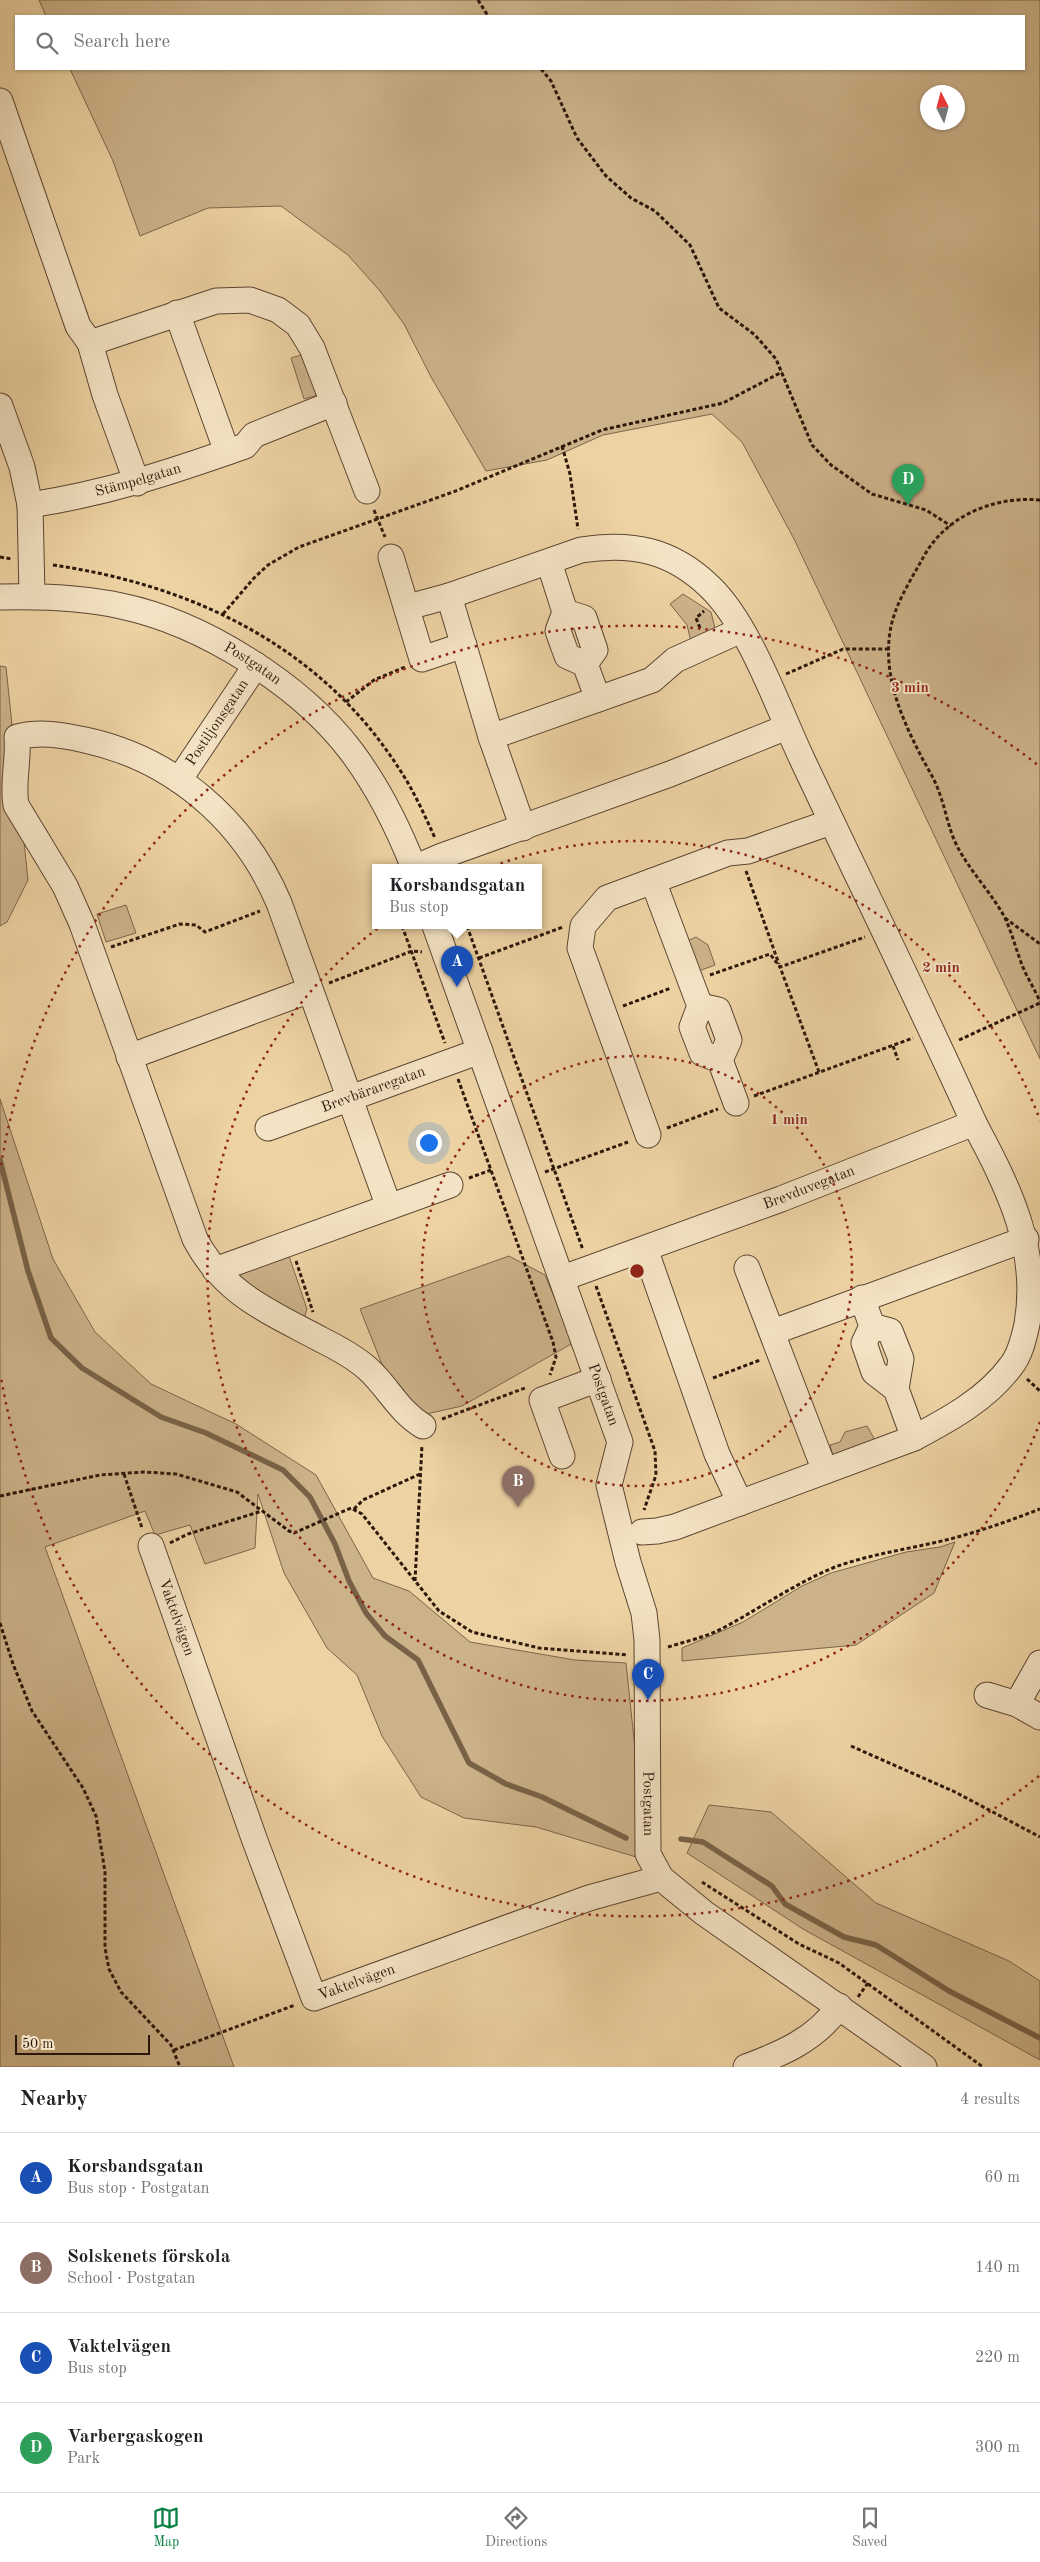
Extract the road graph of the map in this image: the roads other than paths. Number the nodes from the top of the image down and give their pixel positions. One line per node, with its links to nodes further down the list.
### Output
1 (0, 101): 3 (street)
2 (177, 313): 3 (street); 4 (street); 6 (street)
3 (90, 343): 7 (street)
4 (334, 403): 6 (street, Stämpelgatan); 8 (street)
5 (0, 406): 9 (street)
6 (236, 449): 7 (street, Stämpelgatan)
7 (137, 483): 9 (street, Stämpelgatan)
8 (367, 491)
9 (30, 505): 12 (street)
10 (391, 557): 15 (street)
11 (549, 562): 13 (street); 16 (street); 19 (street)
12 (32, 596): 14 (street, Postgatan); 18 (street, Postgatan)
13 (449, 596): 15 (street); 17 (street)
14 (0, 597)
15 (408, 607): 17 (street)
16 (741, 630): 19 (street); 20 (street)
17 (464, 646): 21 (street)
18 (256, 665): 22 (street, Postiljonsgatan); 25 (street, Postgatan)
19 (598, 700): 21 (street)
20 (787, 727): 23 (street); 24 (street)
21 (491, 737): 24 (street)
22 (179, 780): 29 (street); 31 (street)
23 (831, 822): 27 (street); 34 (street)
24 (523, 828): 26 (street)
25 (412, 864)
26 (425, 864)
27 (653, 881): 33 (street); 36 (street)
28 (436, 929): 30 (street, Postgatan)
29 (310, 990): 31 (street); 32 (street)
30 (480, 1051): 32 (street, Brevbäraregatan); 43 (street, Postgatan)
31 (129, 1057): 42 (street)
32 (349, 1098): 35 (street, Brevbäraregatan); 38 (street)
33 (736, 1103)
34 (974, 1124): 39 (street); 40 (street, Brevduvegatan)
35 (268, 1128)
36 (648, 1135)
37 (450, 1185): 38 (street)
38 (389, 1207): 42 (street)
39 (1026, 1239): 44 (street); 48 (street)
40 (644, 1249): 43 (street, Brevduvegatan); 51 (street)
41 (747, 1268): 45 (street)
42 (214, 1270): 47 (street)
43 (563, 1278): 46 (street, Postgatan)
44 (862, 1298): 45 (street); 48 (street)
45 (777, 1342): 50 (street)
46 (598, 1379): 49 (street); 58 (street, Postgatan)
47 (423, 1426)
48 (914, 1438): 50 (street)
49 (562, 1456)
50 (825, 1471): 51 (street)
51 (740, 1503): 52 (street)
52 (642, 1532)
53 (151, 1546): 58 (street, Vaktelvägen)
54 (1040, 1663): 56 (street)
55 (987, 1695): 56 (street)
56 (1017, 1704): 57 (street)
57 (1040, 1716)
58 (661, 1878): 59 (street)
59 (839, 2006): 60 (street); 61 (street)
60 (746, 2067)
61 (924, 2067)

